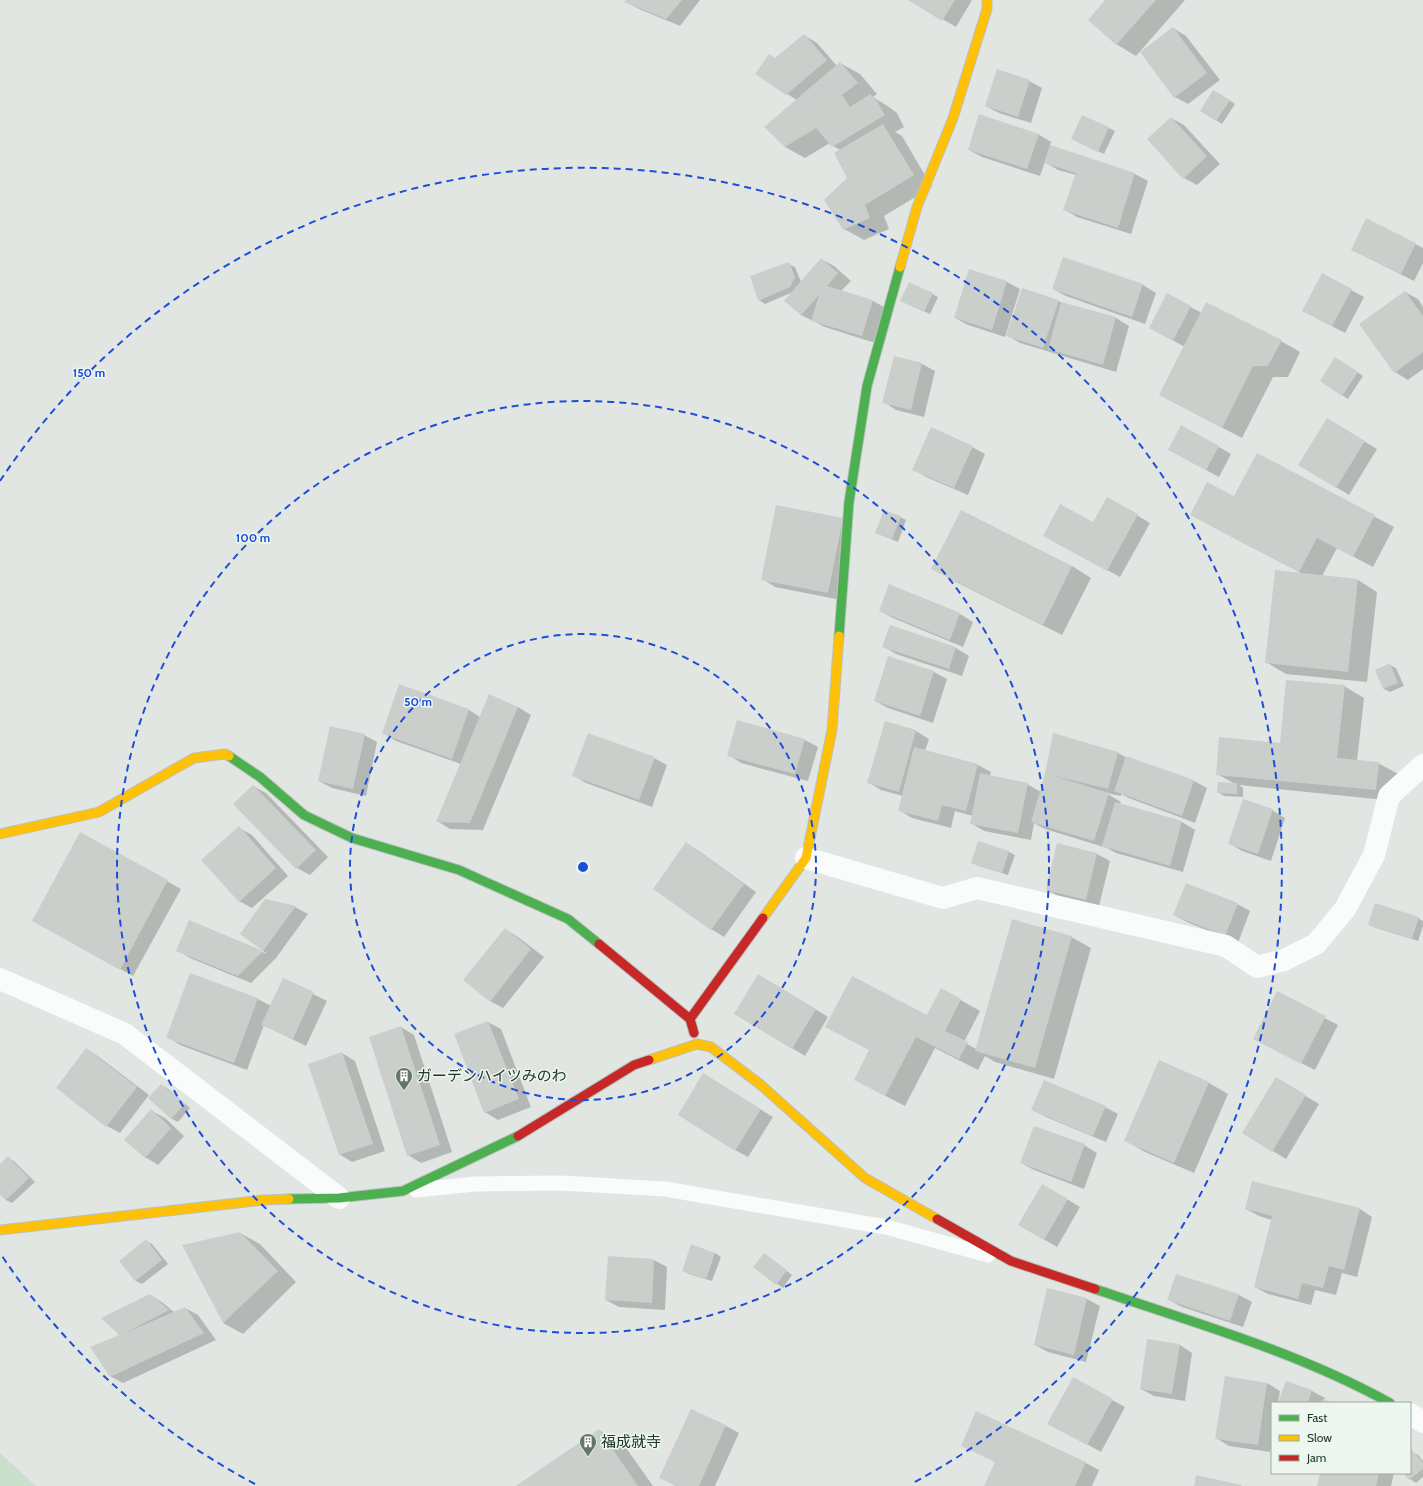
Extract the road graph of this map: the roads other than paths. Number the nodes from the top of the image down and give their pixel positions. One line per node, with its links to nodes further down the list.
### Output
1 (987, 0): 4 (street)
2 (1423, 765): 4 (street)
3 (0, 834): 6 (street)
4 (806, 858): 6 (street)
5 (0, 980): 9 (street)
6 (690, 1019): 7 (street)
7 (697, 1044): 8 (street); 11 (street)
8 (403, 1191): 9 (street); 11 (lane)
9 (339, 1198): 10 (street)
10 (0, 1230)
11 (1011, 1261): 12 (street)
12 (1388, 1402)
13 (1411, 1415): 14 (street)
14 (1423, 1422)

